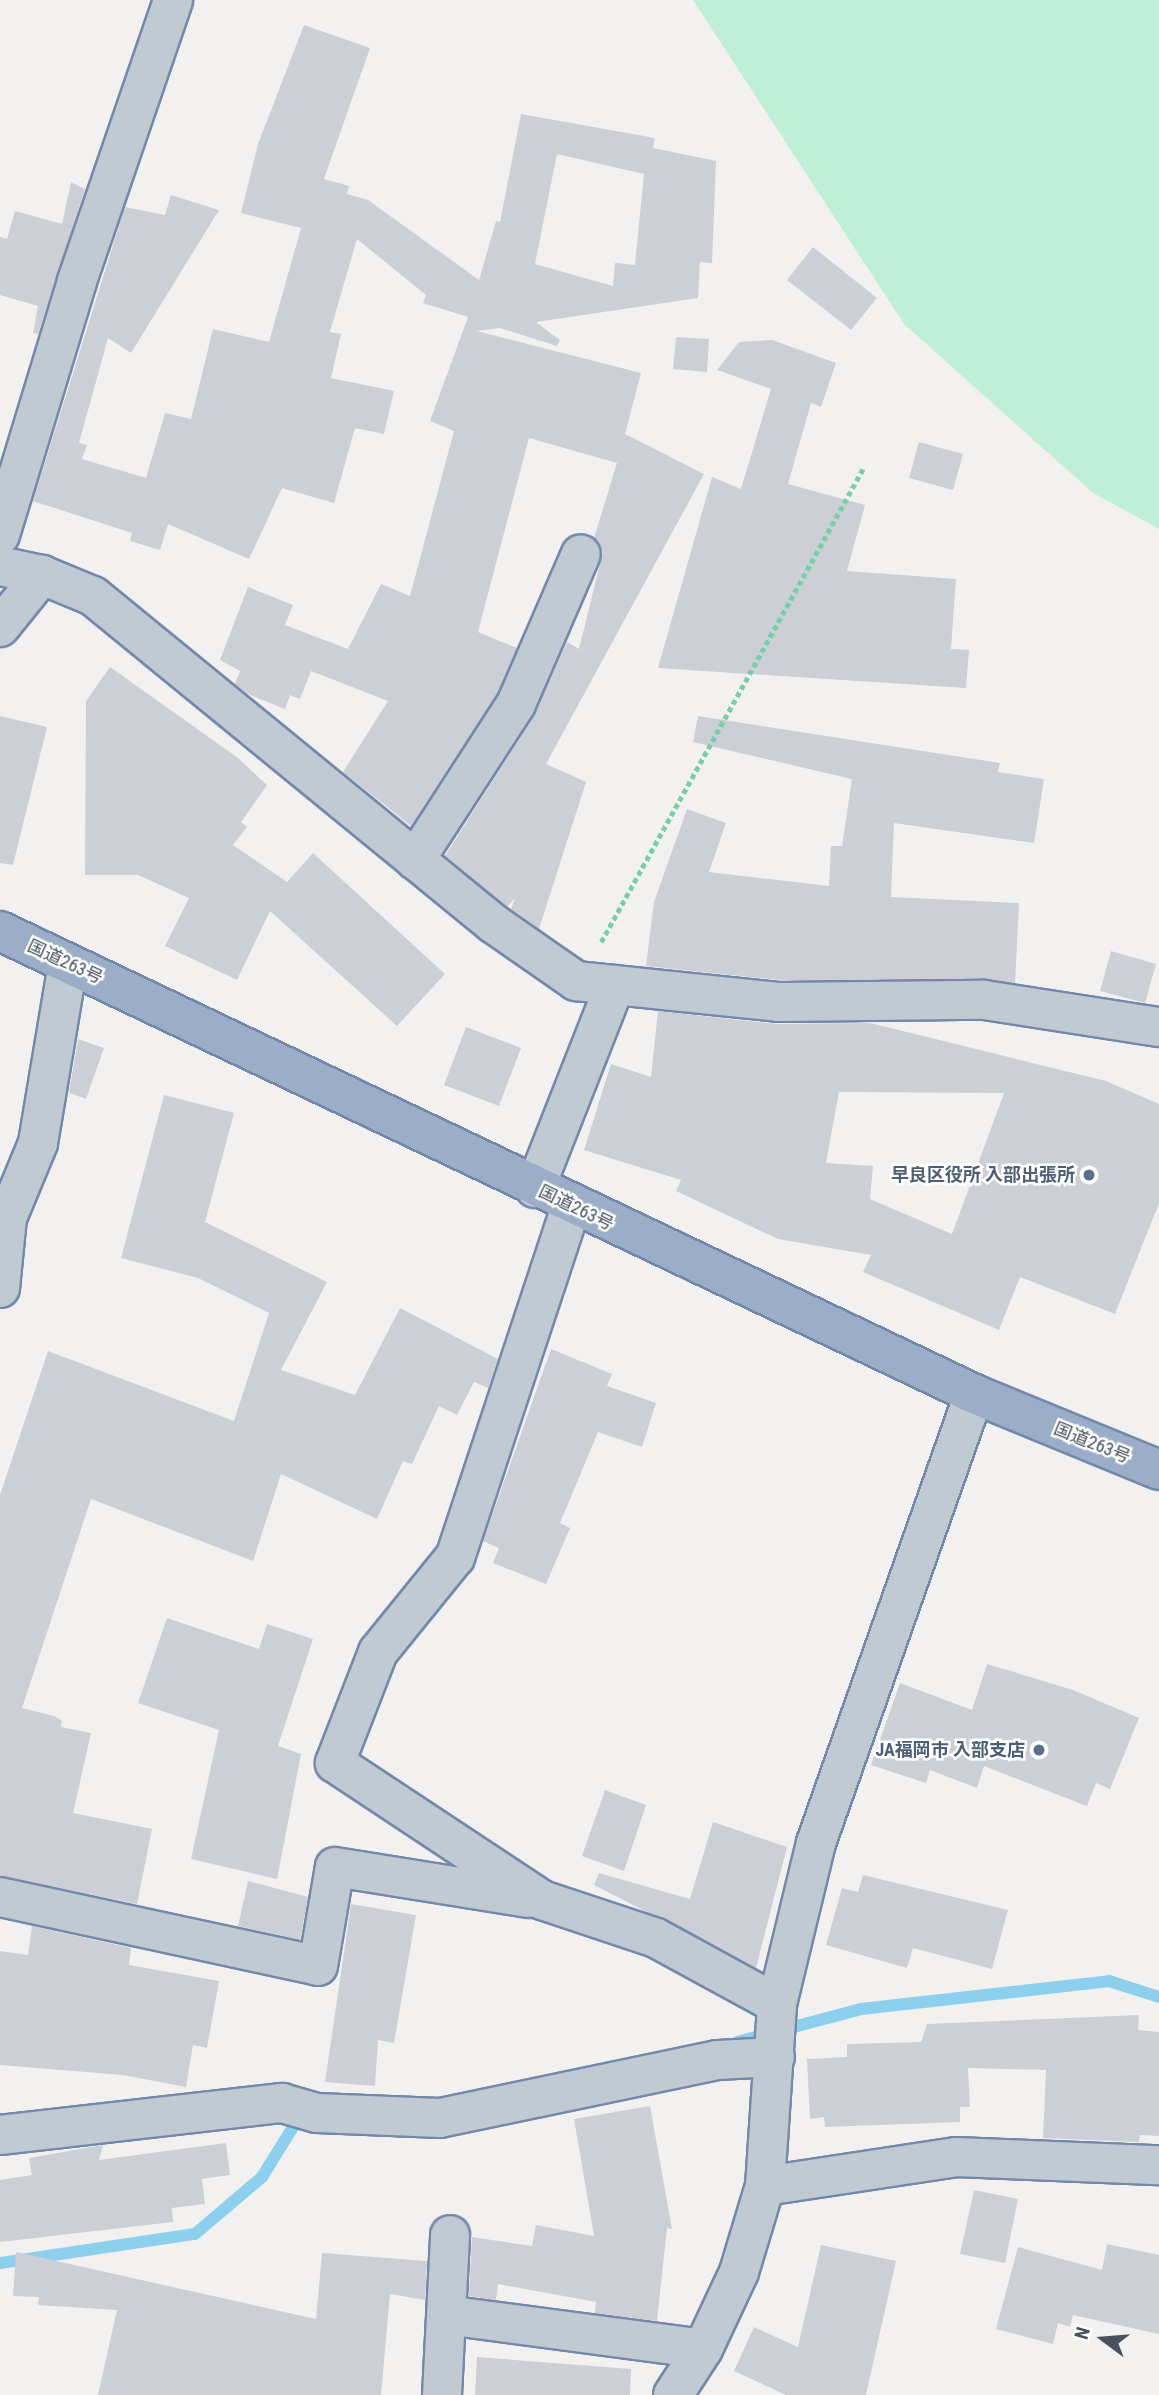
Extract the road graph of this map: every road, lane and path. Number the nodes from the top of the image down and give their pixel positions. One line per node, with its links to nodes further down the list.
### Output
1 (173, 0): 3 (street)
2 (863, 467): 9 (path)
3 (0, 535)
4 (581, 554): 8 (street)
5 (0, 566): 6 (street)
6 (42, 575): 7 (street); 8 (street)
7 (0, 626)
8 (415, 860): 12 (street)
9 (616, 920)
10 (0, 931): 11 (highway, 国道263号)
11 (68, 963): 14 (highway, 国道263号); 16 (street)
12 (615, 985): 13 (street); 14 (street)
13 (1159, 1027)
14 (535, 1188): 15 (highway, 国道263号)
15 (571, 1207): 18 (highway, 国道263号); 21 (street)
16 (4, 1217): 17 (street)
17 (0, 1288)
18 (974, 1394): 19 (highway, 国道263号); 22 (street)
19 (1159, 1471)
20 (0, 1897): 21 (street)
21 (542, 1900): 22 (street)
22 (776, 2032): 23 (street); 25 (street)
23 (0, 2135)
24 (1159, 2165): 25 (street)
25 (765, 2186): 28 (street)
26 (450, 2235): 27 (street)
27 (446, 2315): 28 (street); 29 (street)
28 (703, 2348): 30 (street)
29 (442, 2395)
30 (673, 2395)

